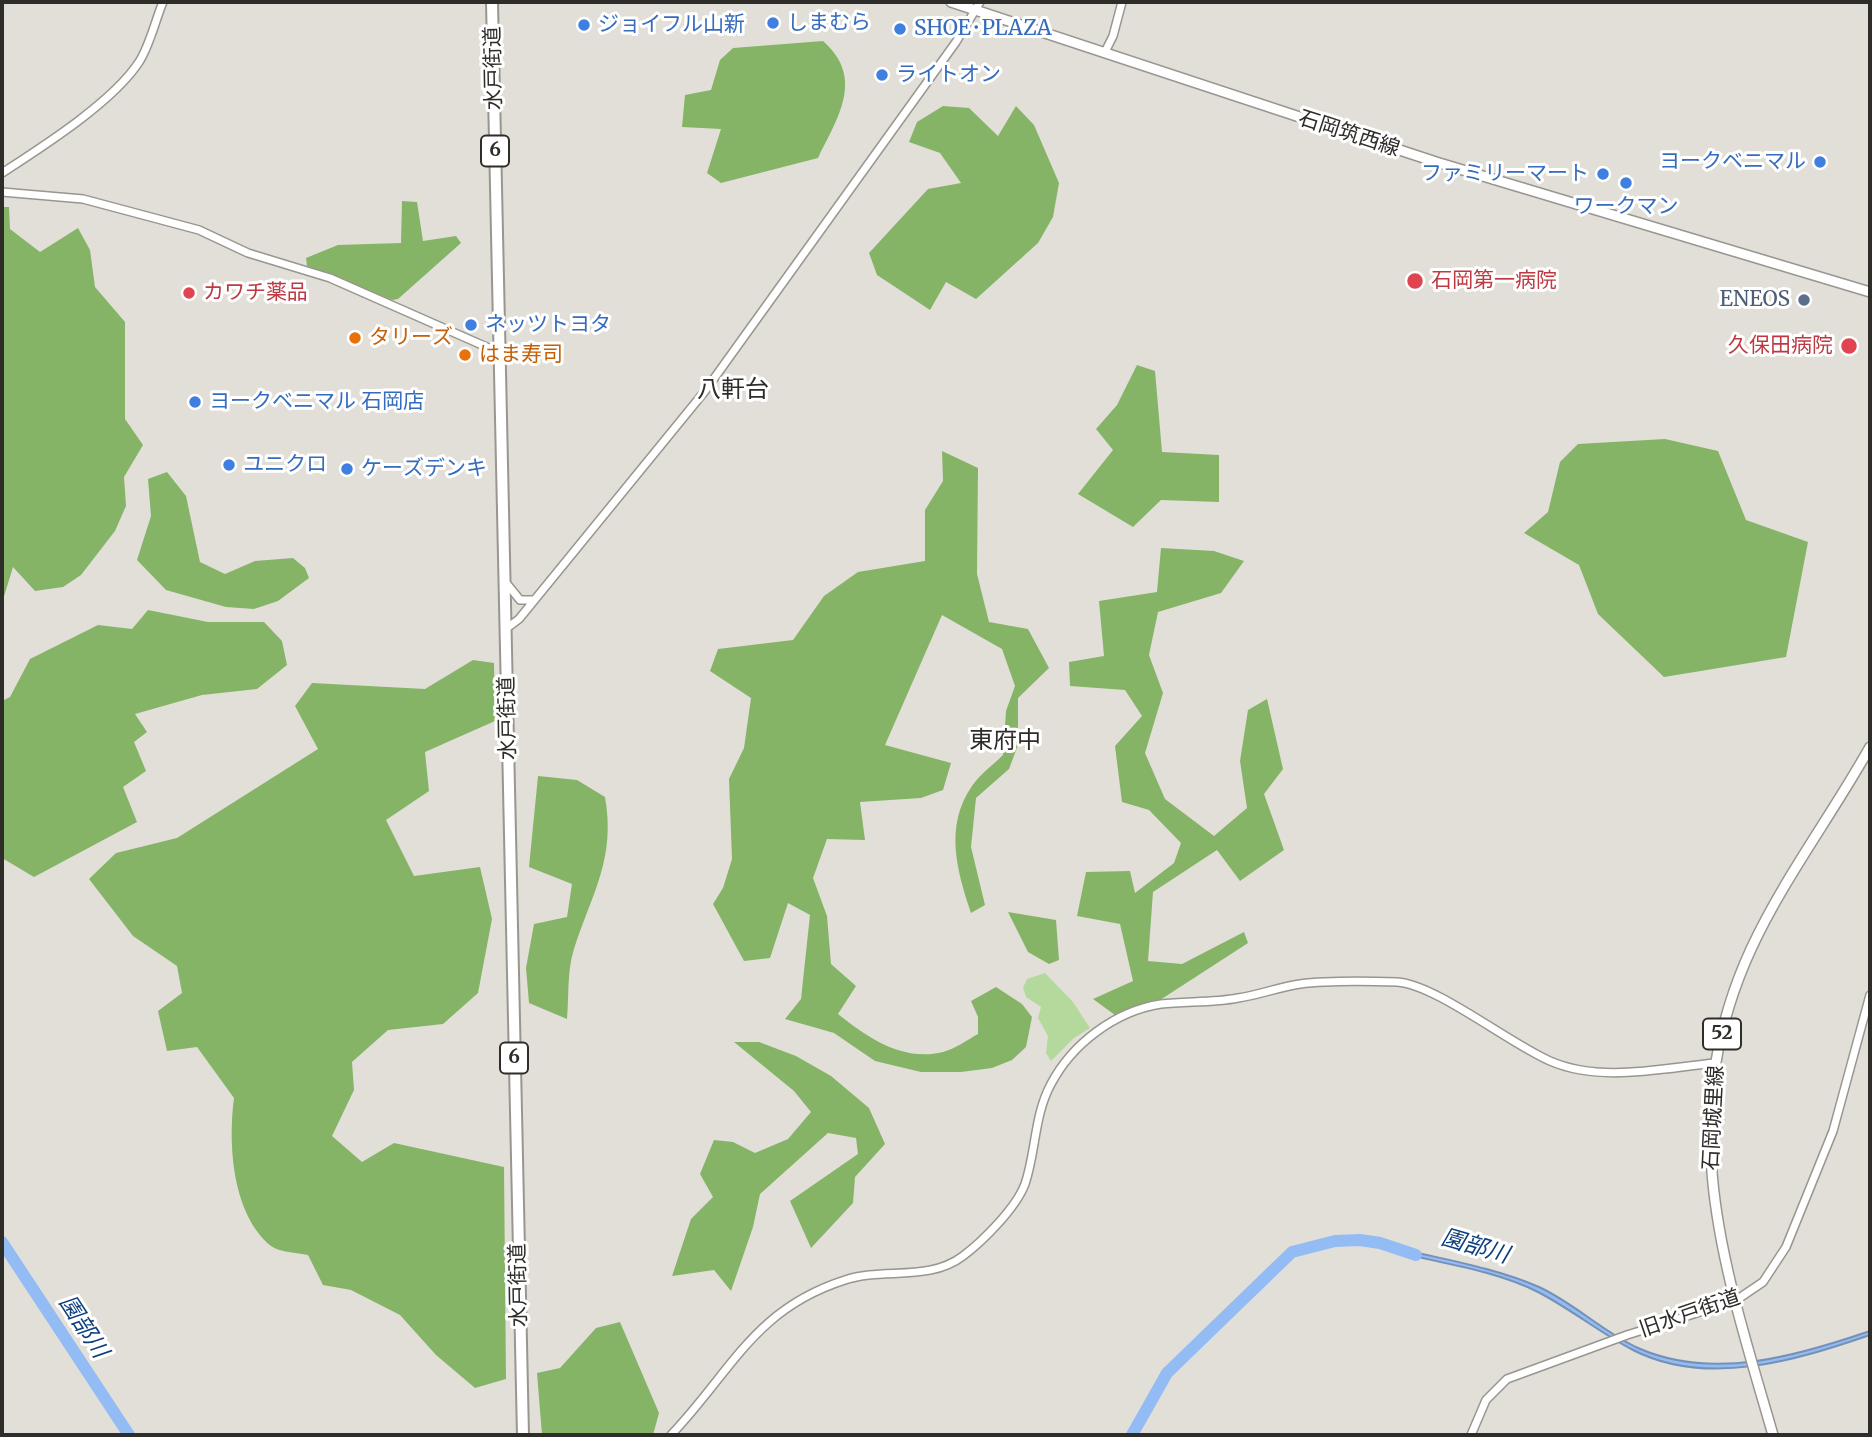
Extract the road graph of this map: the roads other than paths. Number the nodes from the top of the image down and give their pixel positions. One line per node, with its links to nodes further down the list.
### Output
1 (163, 2): 7 (street)
2 (492, 2): 10 (highway, 水戸街道 / 6)
3 (951, 2): 5 (main road, 石岡筑西線)
4 (1122, 2): 6 (street)
5 (978, 6): 6 (main road, 石岡筑西線); 12 (street)
6 (1104, 52): 9 (main road, 石岡筑西線)
7 (2, 173)
8 (2, 192): 10 (street)
9 (1870, 292)
10 (498, 352): 11 (highway, 水戸街道 / 6)
11 (507, 584): 12 (street); 13 (highway, 水戸街道 / 6)
12 (534, 600): 13 (street)
13 (507, 628): 18 (highway, 水戸街道 / 6)
14 (1869, 753): 16 (main road, 石岡城里線 / 52)
15 (1870, 995): 17 (street, 旧水戸街道)
16 (1715, 1063): 17 (main road, 石岡城里線 / 52); 19 (street)
17 (1735, 1301): 20 (street, 旧水戸街道); 21 (main road, 石岡城里線 / 52)
18 (523, 1435)
19 (671, 1435)
20 (1471, 1435)
21 (1773, 1435)

